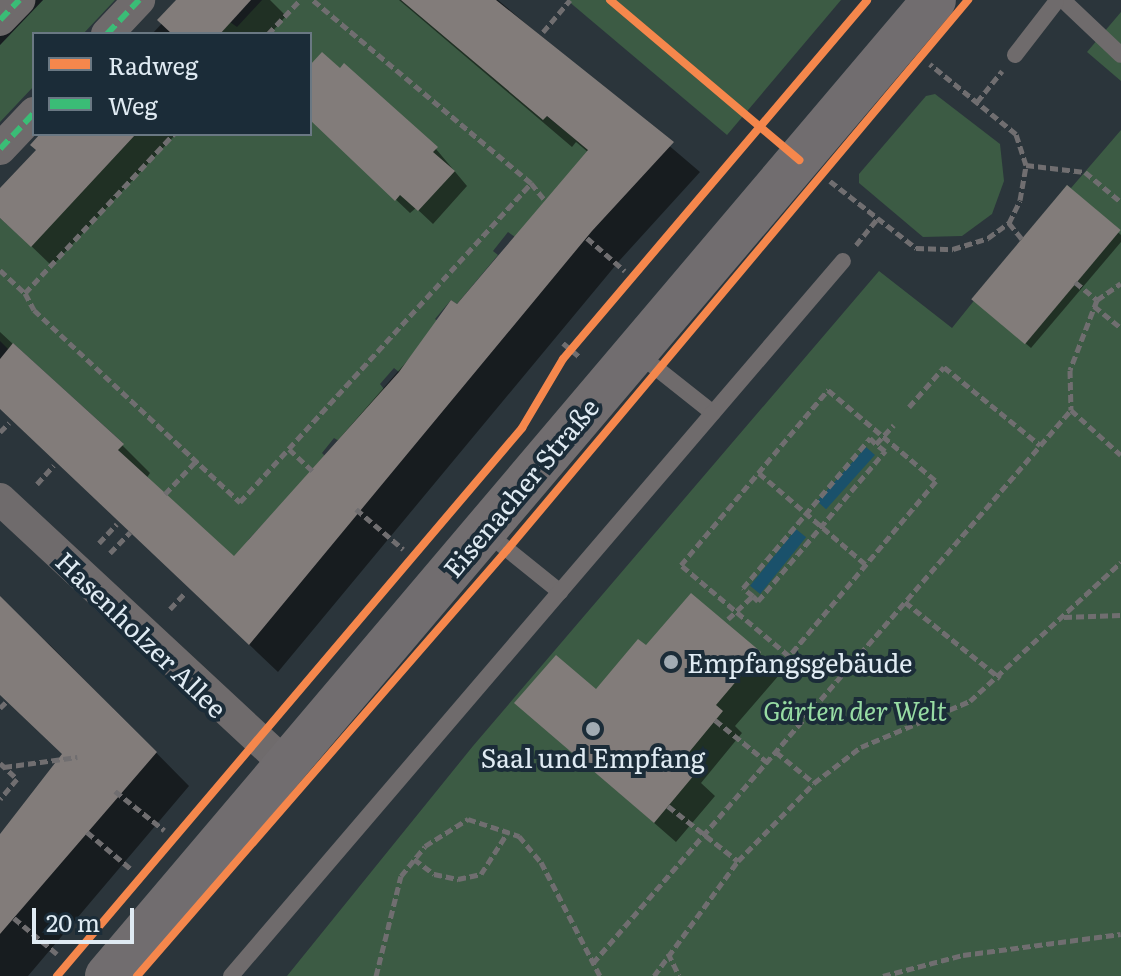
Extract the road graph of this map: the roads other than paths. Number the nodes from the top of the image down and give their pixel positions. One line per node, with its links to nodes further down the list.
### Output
1 (19, 0): 5 (street)
2 (139, 0): 6 (street)
3 (934, 0): 12 (street, Eisenacher Straße)
4 (1062, 2): 7 (lane); 8 (lane)
5 (0, 20)
6 (109, 32)
7 (1015, 55)
8 (1121, 55)
9 (32, 115): 10 (street)
10 (0, 149)
11 (843, 261): 13 (lane)
12 (636, 352): 13 (lane); 15 (street, Eisenacher Straße)
13 (713, 413): 16 (lane)
14 (0, 499): 17 (street, Hasenholzer Allee)
15 (483, 530): 16 (lane); 17 (street, Eisenacher Straße)
16 (560, 592): 19 (lane)
17 (287, 766): 18 (street, Eisenacher Straße)
18 (107, 976)
19 (231, 976)

